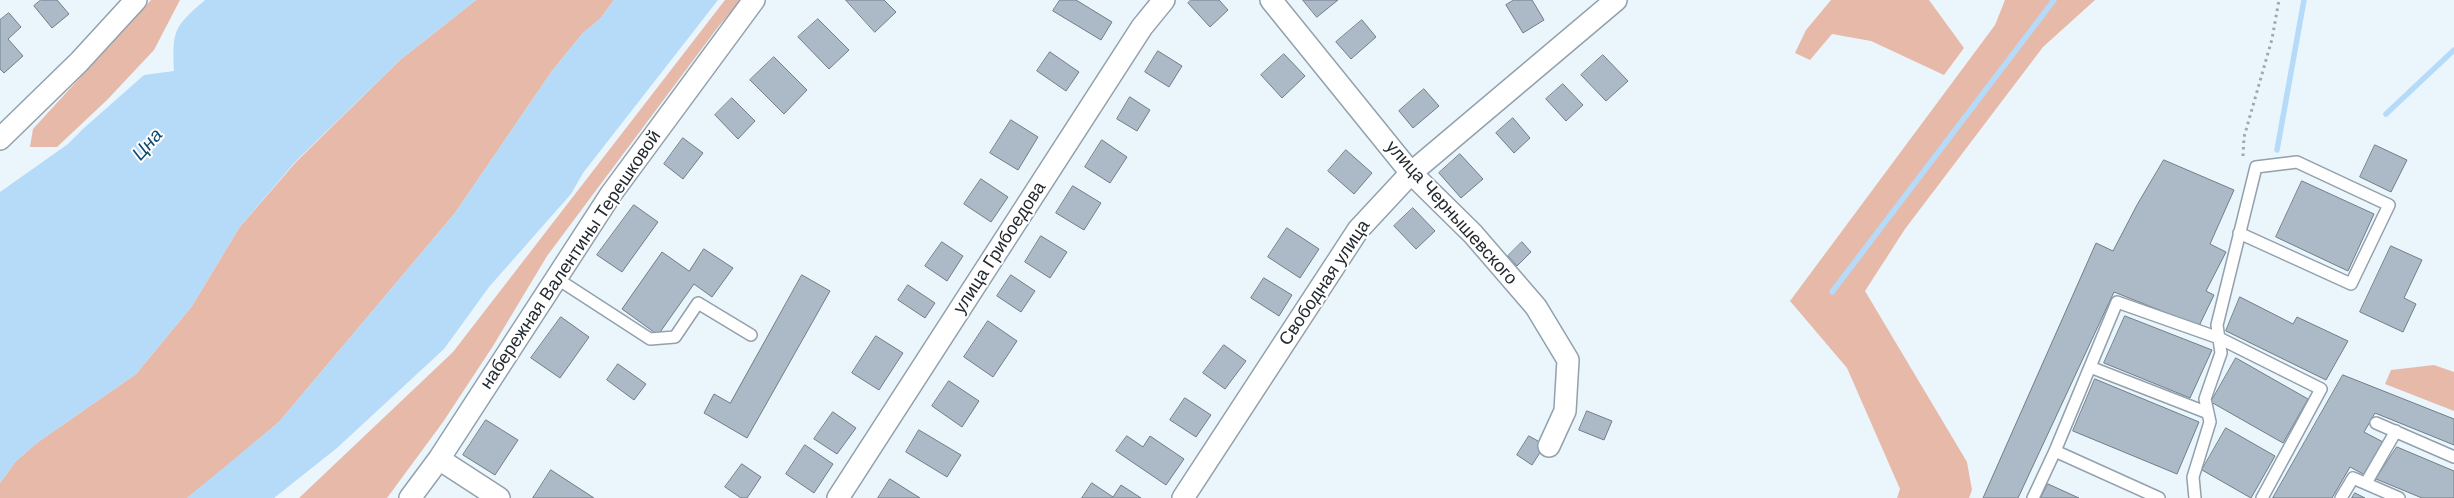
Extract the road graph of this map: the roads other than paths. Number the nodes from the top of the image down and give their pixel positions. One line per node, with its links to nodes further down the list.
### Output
1 (136, 0): 6 (street)
2 (754, 0): 9 (street, набережная Валентины Терешковой)
3 (1164, 0): 23 (street, улица Грибоедова)
4 (1271, 0): 7 (street, улица Чернышевского)
5 (1616, 0): 7 (street, Свободная улица)
6 (0, 139)
7 (1411, 173): 16 (street, улица Чернышевского); 24 (street, Свободная улица)
8 (2239, 233): 8 (lane); 11 (lane)
9 (556, 278): 10 (lane); 19 (street, набережная Валентины Терешковой)
10 (751, 335)
11 (2219, 338): 12 (lane); 13 (lane); 28 (lane)
12 (2090, 367): 13 (lane); 17 (lane)
13 (2208, 413): 27 (lane)
14 (2376, 423): 15 (lane)
15 (2396, 431): 18 (lane); 20 (lane)
16 (1549, 446)
17 (2055, 452): 25 (lane); 26 (lane)
18 (2454, 457)
19 (439, 459): 21 (street, набережная Валентины Терешковой); 22 (street)
20 (2366, 484): 29 (lane); 30 (lane)
21 (410, 498)
22 (499, 498)
23 (838, 498)
24 (1183, 498)
25 (2033, 498)
26 (2159, 498)
27 (2195, 498)
28 (2262, 498)
29 (2341, 498)
30 (2399, 498)

